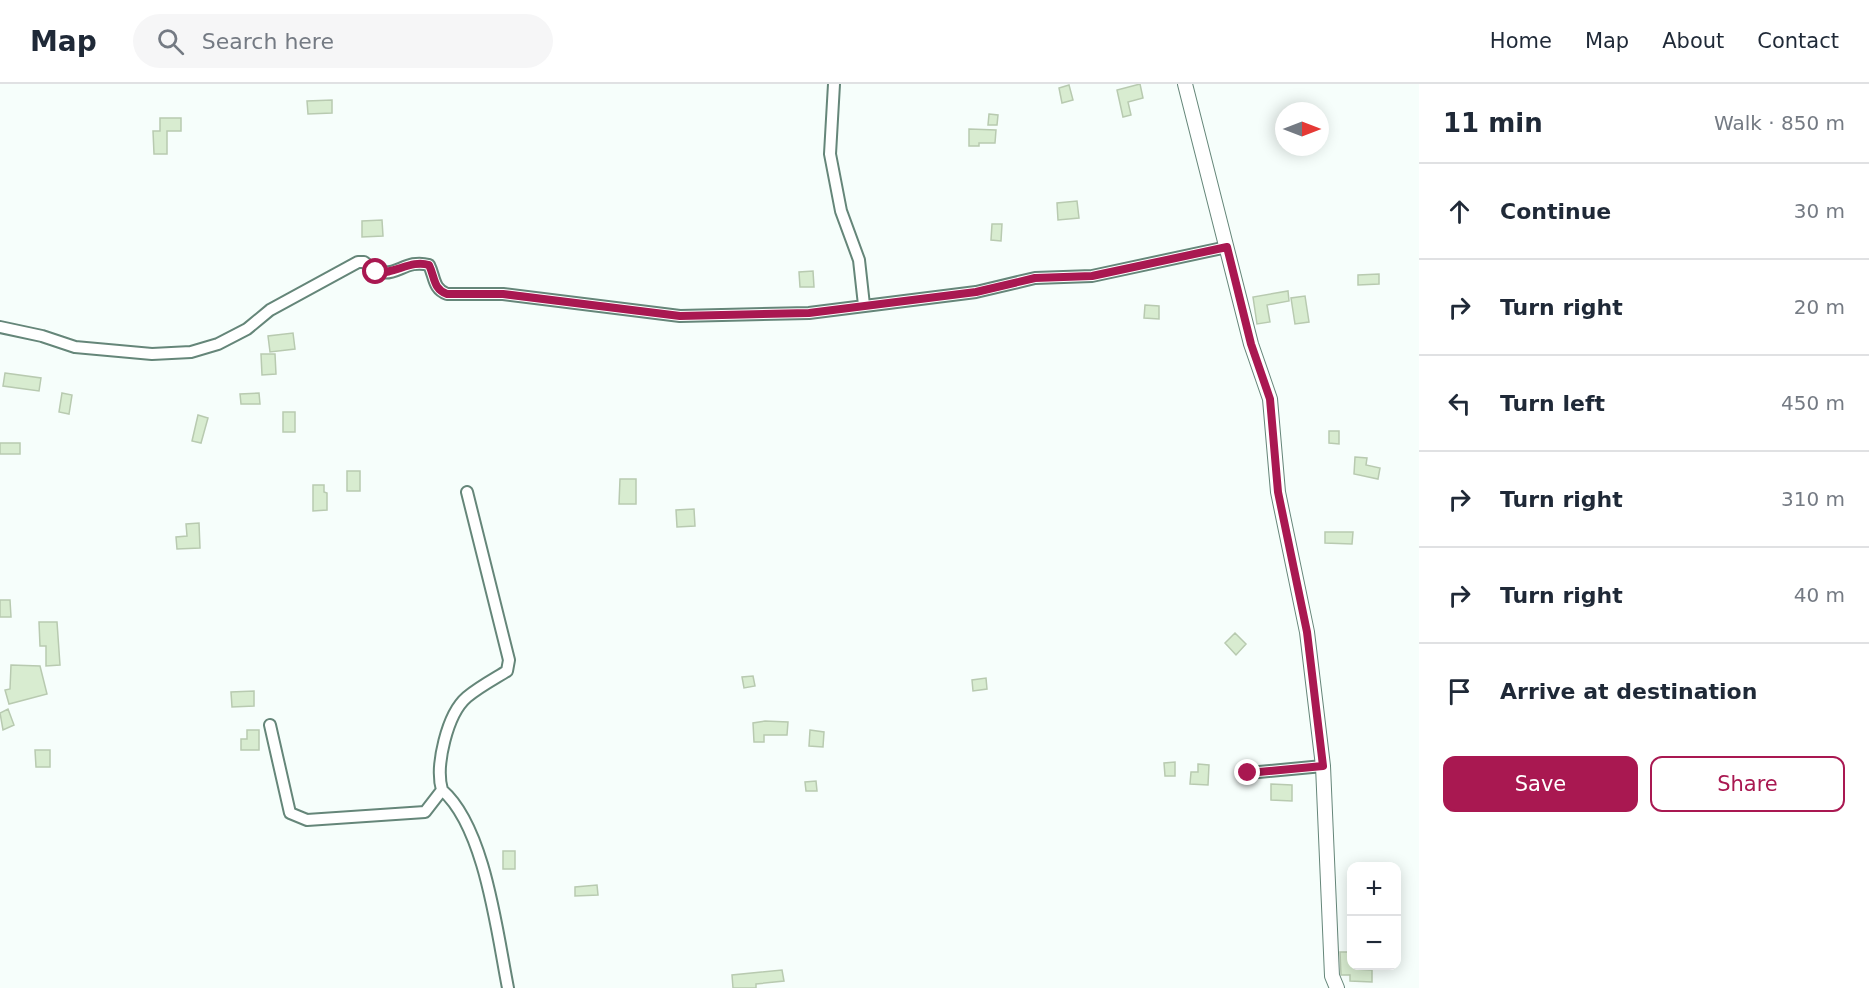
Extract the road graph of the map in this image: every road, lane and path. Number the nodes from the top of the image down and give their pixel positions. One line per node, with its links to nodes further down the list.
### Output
1 (834, 84): 4 (street)
2 (1185, 84): 3 (street)
3 (1227, 247): 4 (street); 8 (street)
4 (864, 305): 5 (street)
5 (0, 327)
6 (467, 492): 10 (street)
7 (270, 725): 10 (street)
8 (1323, 766): 9 (street); 12 (street)
9 (1248, 773)
10 (442, 790): 11 (street)
11 (508, 988)
12 (1337, 988)

